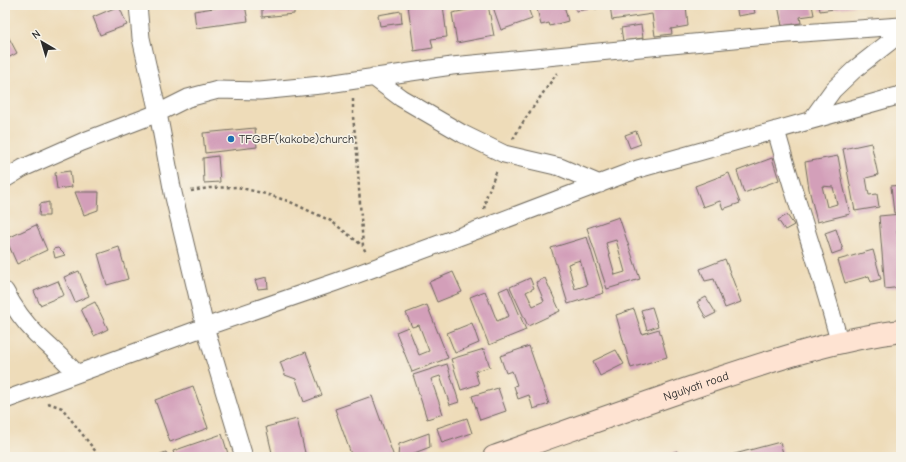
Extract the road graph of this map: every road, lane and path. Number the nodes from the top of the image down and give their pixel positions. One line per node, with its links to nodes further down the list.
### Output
1 (138, 5): 8 (street)
2 (901, 26): 4 (street)
3 (901, 33): 9 (street)
4 (570, 55): 5 (street); 11 (path)
5 (373, 77): 6 (street); 11 (street)
6 (353, 80): 8 (street); 16 (path)
7 (901, 94): 9 (street)
8 (158, 113): 12 (street); 14 (street)
9 (812, 120): 10 (street)
10 (776, 130): 13 (street); 21 (street)
11 (504, 154): 13 (street); 15 (path)
12 (5, 179)
13 (600, 184): 15 (street)
14 (173, 193): 16 (path); 19 (street)
15 (480, 229): 17 (street)
16 (364, 246): 17 (path)
17 (371, 269): 19 (street)
18 (5, 291): 22 (street)
19 (205, 327): 22 (street); 26 (street)
20 (901, 331): 21 (main road, Ngulyati road)
21 (840, 341): 27 (main road, Ngulyati road)
22 (76, 373): 23 (street)
23 (26, 392): 24 (street); 25 (path)
24 (5, 400)
25 (100, 457)
26 (244, 457)
27 (494, 457)

